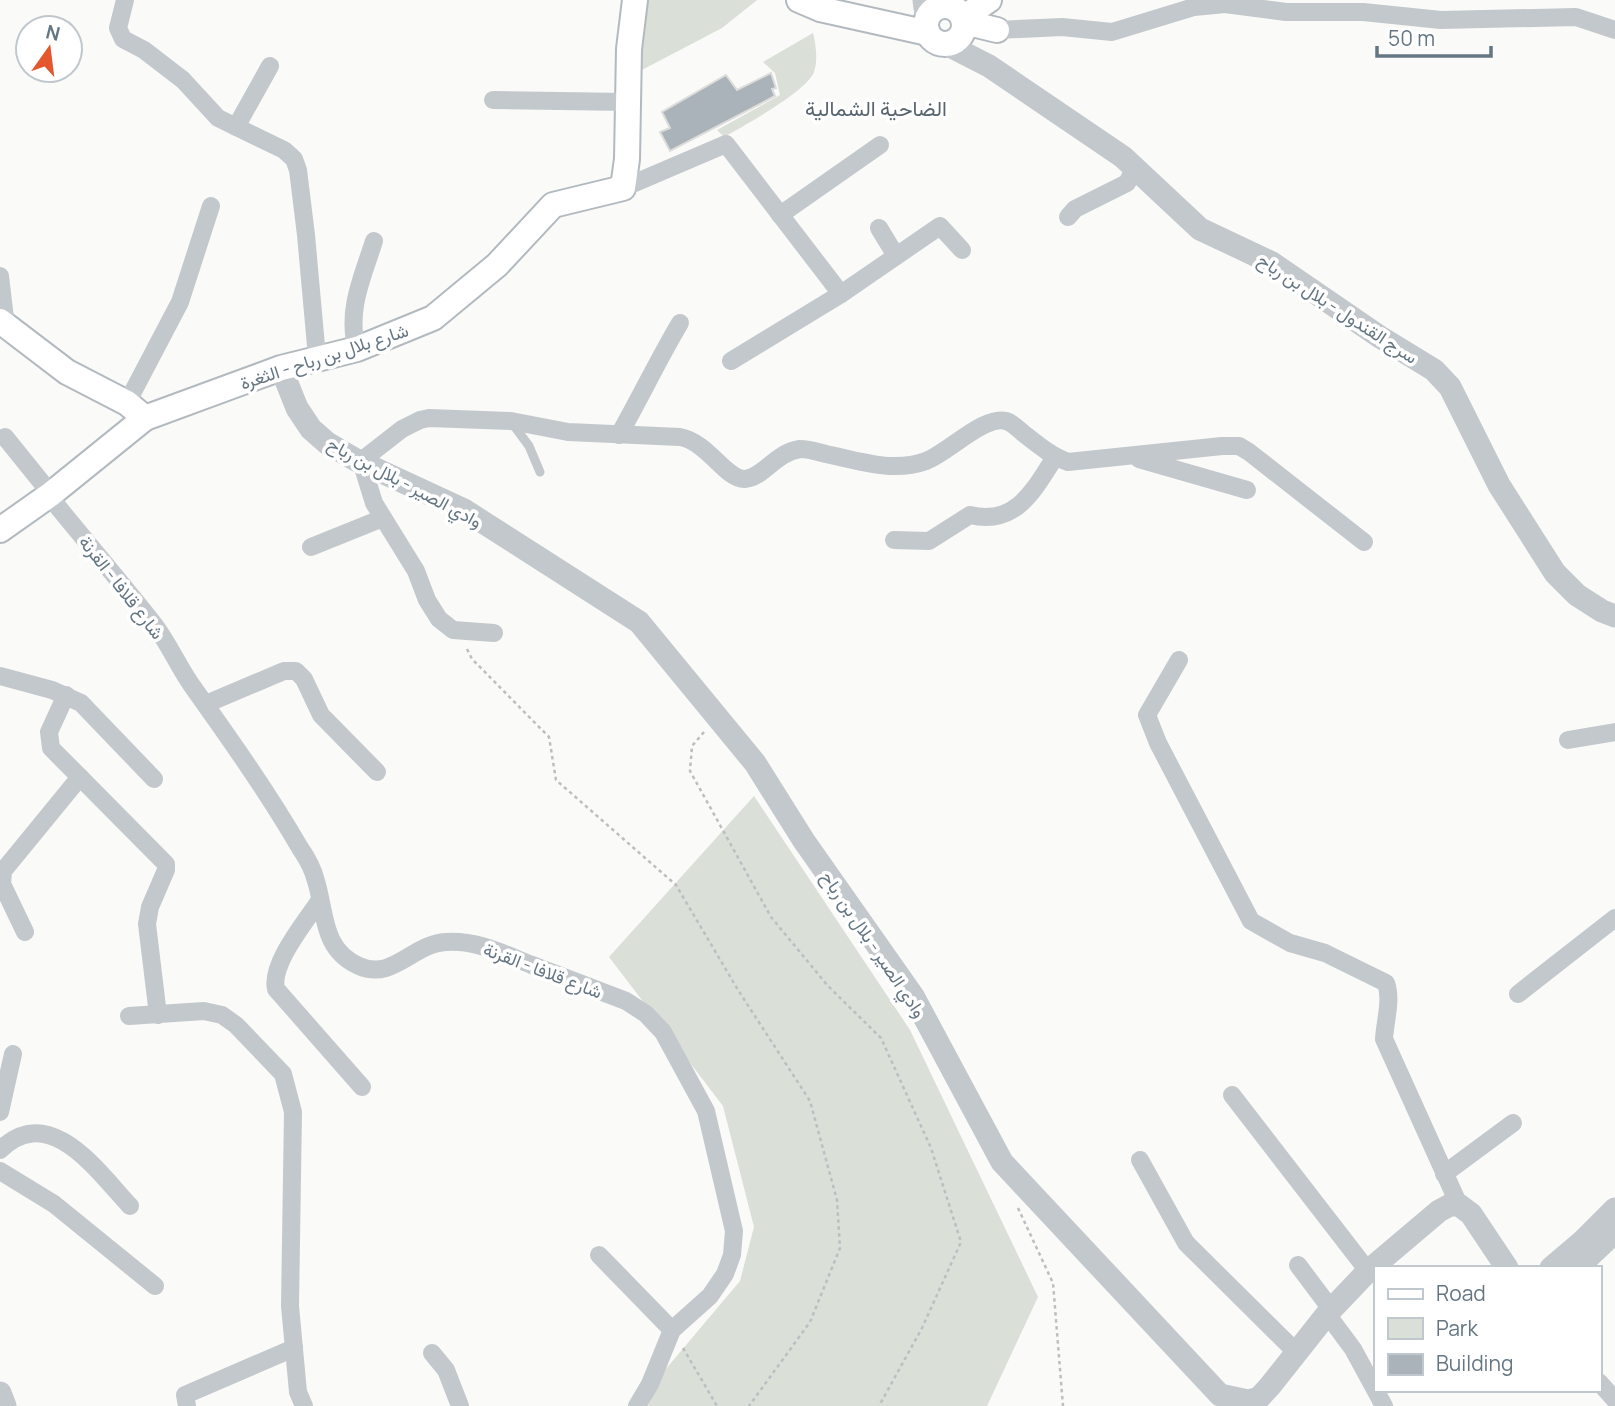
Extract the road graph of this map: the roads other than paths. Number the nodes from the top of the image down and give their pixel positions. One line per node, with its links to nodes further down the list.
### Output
1 (125, 0): 11 (street)
2 (635, 0): 10 (main road)
3 (799, 0): 5 (main road)
4 (988, 0): 5 (main road)
5 (945, 20): 6 (main road); 13 (street, سرج القندول - بلال بن رباح)
6 (998, 30): 7 (street)
7 (1615, 30)
8 (270, 66): 11 (street)
9 (493, 100): 10 (street)
10 (628, 102): 14 (main road)
11 (236, 127): 27 (street)
12 (880, 145): 16 (street)
13 (1135, 168): 17 (street); 45 (street, سرج القندول - بلال بن رباح)
14 (623, 188): 16 (street); 26 (main road, شارع بلال بن رباح - الثغرة)
15 (211, 206): 30 (street)
16 (780, 215): 23 (street)
17 (1068, 217)
18 (879, 228): 21 (street)
19 (374, 241): 26 (street)
20 (962, 250): 21 (street)
21 (896, 256): 23 (street)
22 (0, 276): 25 (street)
23 (841, 294): 28 (street)
24 (680, 323): 32 (street)
25 (3, 324): 30 (main road)
26 (357, 349): 27 (main road, شارع بلال بن رباح - الثغرة)
27 (317, 357): 29 (main road, شارع بلال بن رباح - الثغرة)
28 (731, 360)
29 (281, 368): 30 (main road, شارع بلال بن رباح - الثغرة); 36 (street, وادي الصير - بلال بن رباح)
30 (136, 410): 39 (main road, شارع بلال بن رباح - الثغرة)
31 (511, 421): 32 (street); 36 (street); 37 (lane)
32 (618, 435): 35 (street)
33 (5, 437): 39 (street, شارع قلافا - القرنة)
34 (1129, 456): 35 (street); 38 (street); 43 (street)
35 (1055, 457): 42 (street)
36 (361, 461): 40 (street); 91 (street, وادي الصير - بلال بن رباح)
37 (540, 472)
38 (1247, 490)
39 (50, 495): 41 (main road, شارع بلال بن رباح - الثغرة); 50 (street, شارع قلافا - القرنة)
40 (383, 517): 44 (street); 46 (street)
41 (0, 530)
42 (894, 540)
43 (1364, 542)
44 (312, 547)
45 (1615, 616)
46 (495, 633)
47 (1179, 660): 70 (street)
48 (0, 676): 49 (street)
49 (65, 695): 54 (street); 55 (street)
50 (205, 704): 53 (street); 56 (street, شارع قلافا - القرنة)
51 (1615, 732): 52 (street)
52 (1568, 740)
53 (377, 772)
54 (80, 777): 58 (street); 60 (street)
55 (154, 779)
56 (320, 900): 63 (street); 83 (street, شارع قلافا - القرنة)
57 (1615, 918): 59 (street)
58 (25, 932)
59 (1518, 994)
60 (158, 1014): 61 (street); 84 (street)
61 (129, 1016)
62 (13, 1054): 65 (street)
63 (362, 1087)
64 (1232, 1095): 80 (street)
65 (0, 1112)
66 (1513, 1123): 70 (street)
67 (0, 1150): 72 (street)
68 (1140, 1160): 86 (street)
69 (0, 1171): 81 (street)
70 (1444, 1174): 71 (street)
71 (1459, 1205): 77 (street); 80 (street, وادي الصير - بلال بن رباح)
72 (130, 1206)
73 (1615, 1209): 78 (street)
74 (1615, 1232): 79 (street)
75 (599, 1255): 83 (street)
76 (1298, 1265): 82 (street)
77 (1506, 1266)
78 (1553, 1266)
79 (1579, 1266)
80 (1368, 1271): 82 (street, وادي الصير - بلال بن رباح)
81 (155, 1286)
82 (1329, 1311): 86 (street, وادي الصير - بلال بن رباح); 88 (street)
83 (672, 1331): 96 (street, شارع قلافا - القرنة)
84 (294, 1348): 93 (street); 94 (street)
85 (432, 1353): 95 (street)
86 (1297, 1353): 91 (street, وادي الصير - بلال بن رباح)
87 (1601, 1384): 90 (street)
88 (1374, 1388)
89 (0, 1392): 92 (street)
90 (1615, 1400)
91 (1223, 1401)
92 (5, 1406)
93 (187, 1406)
94 (304, 1406)
95 (460, 1406)
96 (637, 1406)

